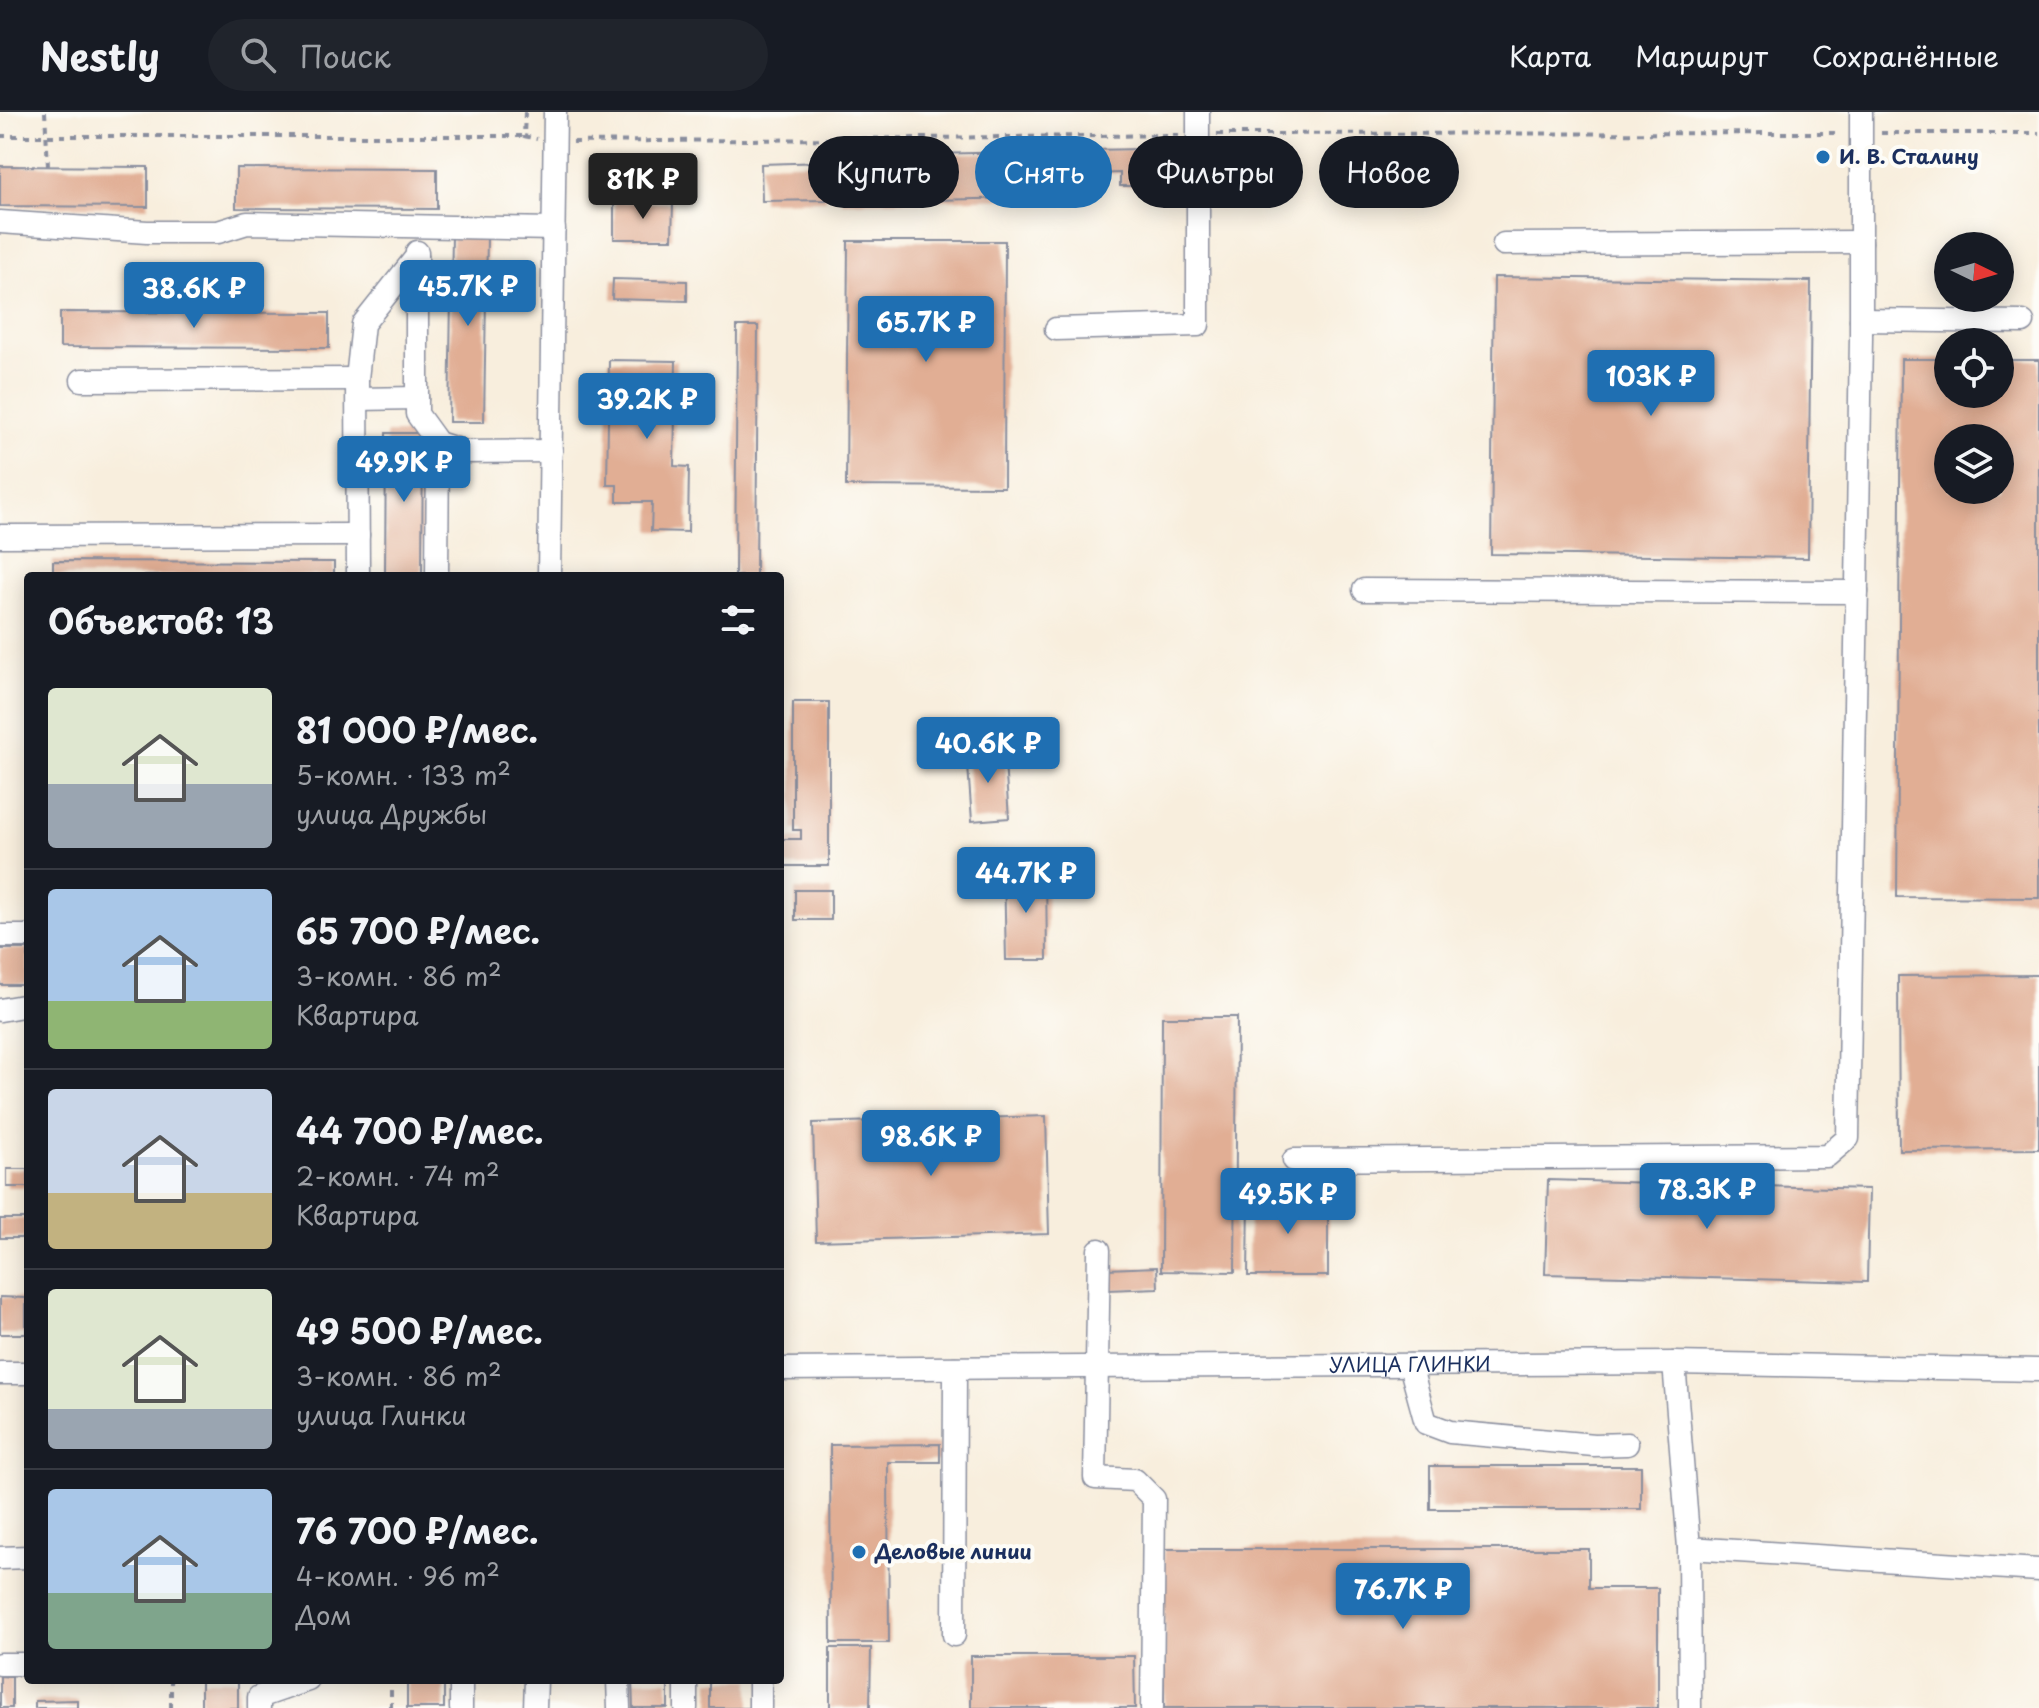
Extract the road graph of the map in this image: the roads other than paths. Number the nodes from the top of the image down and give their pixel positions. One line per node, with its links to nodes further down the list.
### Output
1 (555, 112): 6 (street)
2 (1861, 122): 7 (street)
3 (1198, 123): 12 (street)
4 (0, 222): 5 (street)
5 (417, 226): 6 (street); 9 (street)
6 (554, 229): 17 (street)
7 (1861, 242): 8 (street); 10 (street)
8 (1504, 244)
9 (417, 256): 14 (street); 15 (street)
10 (1861, 320): 11 (street); 24 (street)
11 (2023, 322)
12 (1056, 329)
13 (82, 380): 14 (street)
14 (357, 389): 15 (street); 18 (street)
15 (417, 398): 16 (street)
16 (438, 443): 17 (street); 21 (street)
17 (551, 451): 22 (street)
18 (358, 535): 19 (street); 20 (street)
19 (0, 536)
20 (358, 572)
21 (437, 572)
22 (549, 572)
23 (1364, 590): 24 (street)
24 (1857, 592): 29 (street)
25 (0, 936): 26 (street)
26 (24, 936)
27 (24, 1006): 28 (street)
28 (0, 1010)
29 (1294, 1160)
30 (1099, 1250): 33 (street)
31 (1674, 1363): 32 (street, УЛИЦА ГЛИНКИ); 36 (street, УЛИЦА ГЛИНКИ); 40 (street)
32 (1410, 1365): 33 (street, УЛИЦА ГЛИНКИ); 39 (street)
33 (1099, 1367): 34 (street, УЛИЦА ГЛИНКИ); 59 (street)
34 (955, 1368): 35 (street, УЛИЦА ГЛИНКИ); 44 (street)
35 (784, 1369)
36 (2039, 1370)
37 (0, 1373): 38 (street)
38 (24, 1373)
39 (1627, 1444)
40 (1689, 1548): 43 (street); 60 (street)
41 (24, 1557): 42 (street)
42 (0, 1558)
43 (2039, 1570)
44 (954, 1635)
45 (0, 1664): 46 (street)
46 (24, 1664)
47 (295, 1684): 53 (street)
48 (461, 1684): 54 (street)
49 (536, 1684): 55 (street)
50 (618, 1684): 56 (street)
51 (686, 1684): 57 (street)
52 (760, 1684): 58 (street)
53 (259, 1695)
54 (461, 1708)
55 (535, 1708)
56 (619, 1708)
57 (686, 1708)
58 (760, 1708)
59 (1152, 1708)
60 (1690, 1708)

